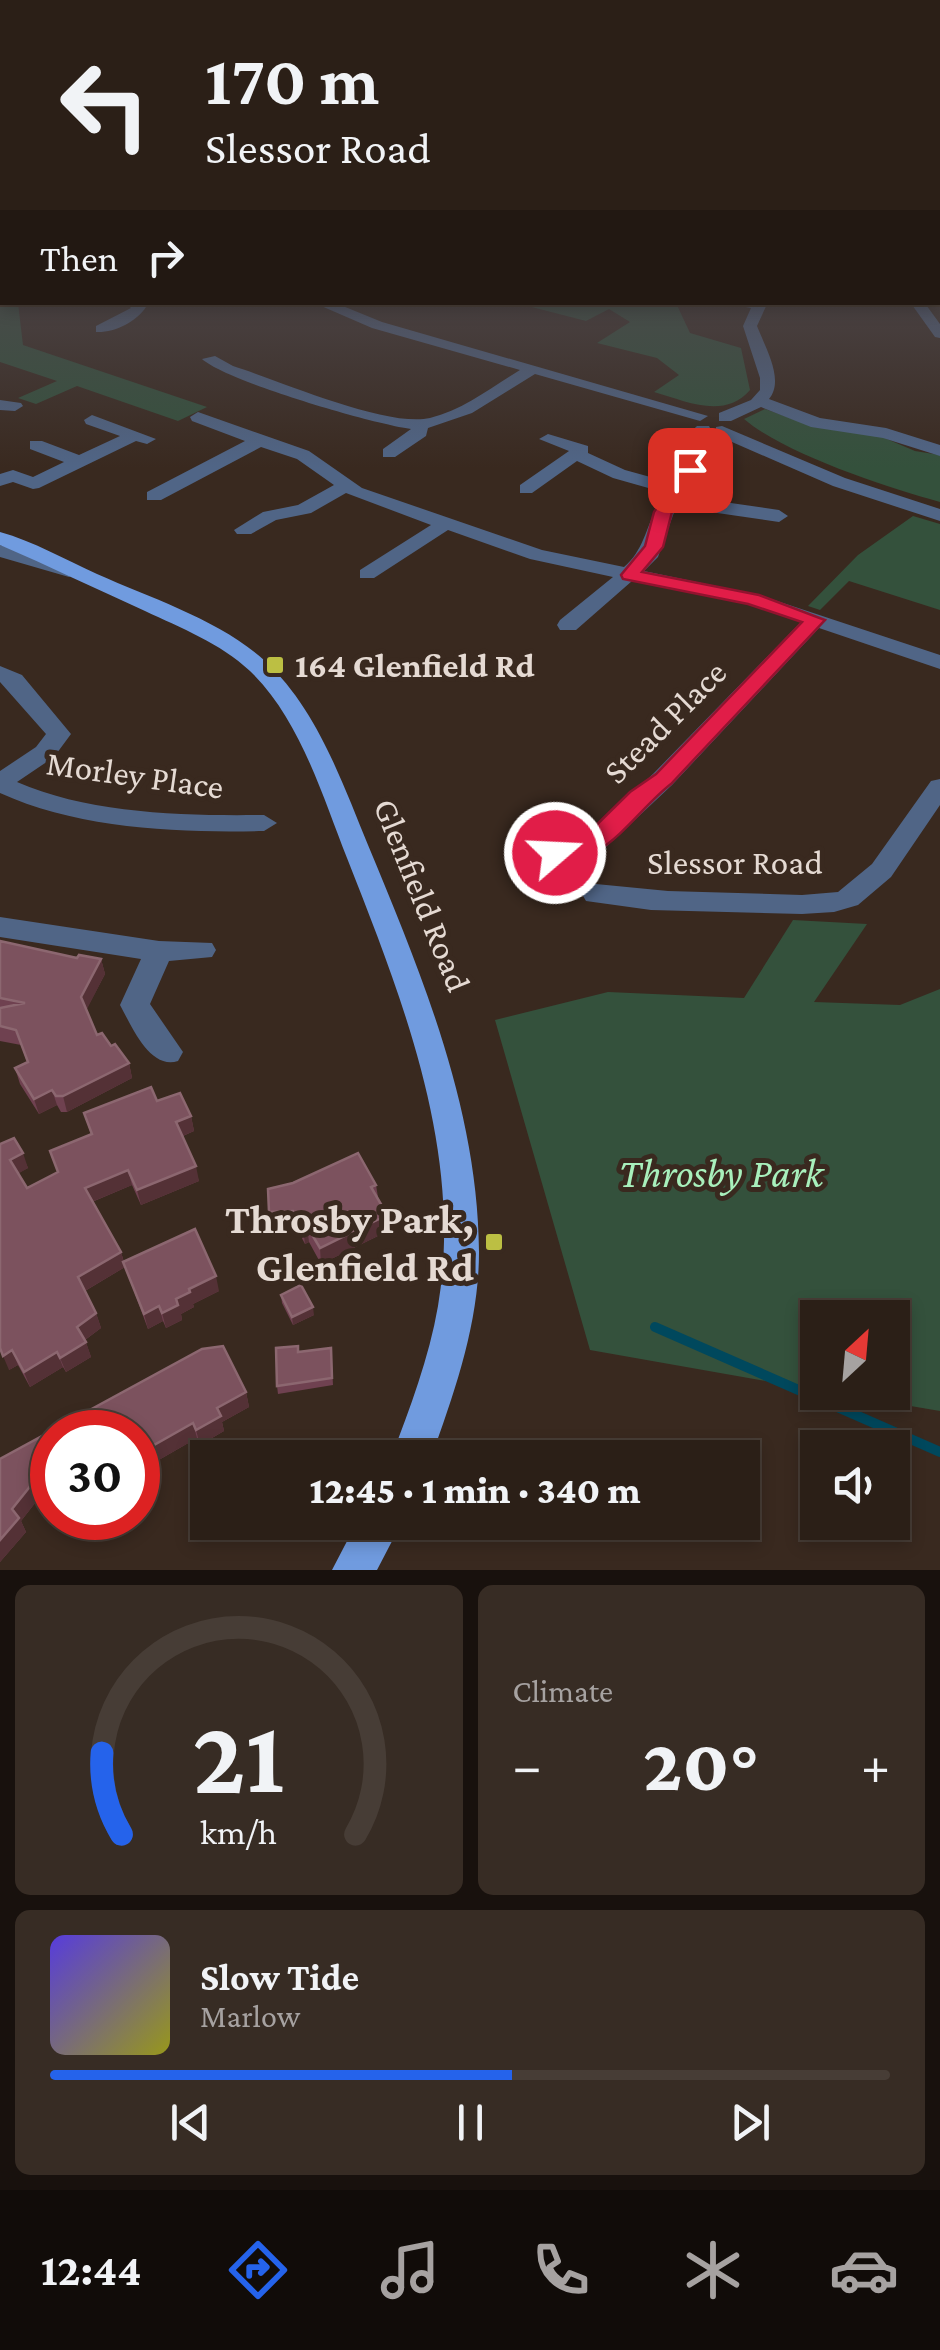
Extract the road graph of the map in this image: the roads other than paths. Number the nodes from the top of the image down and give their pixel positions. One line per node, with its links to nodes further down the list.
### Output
1 (120, 321): 4 (street)
2 (370, 321): 6 (street)
3 (752, 321): 7 (street)
4 (101, 329)
5 (210, 359): 11 (street)
6 (534, 368): 10 (street); 11 (street)
7 (759, 401): 10 (street); 15 (street)
8 (198, 416): 13 (street)
9 (92, 420): 18 (street)
10 (717, 424): 22 (street); 24 (street); 25 (street)
11 (419, 425): 16 (street)
12 (548, 439): 17 (street)
13 (260, 441): 20 (street); 23 (street)
14 (36, 445): 18 (street)
15 (940, 451)
16 (390, 453)
17 (576, 454): 21 (street); 22 (street)
18 (80, 462): 19 (street)
19 (0, 481)
20 (344, 487): 27 (street); 28 (street)
21 (526, 488)
22 (672, 495): 26 (street); 32 (street)
23 (154, 496)
24 (940, 506)
25 (940, 515)
26 (779, 516)
27 (445, 524): 31 (street); 32 (street)
28 (244, 530)
29 (0, 538): 33 (main road, Glenfield Road)
30 (0, 551): 33 (street)
31 (367, 574)
32 (630, 575): 34 (street); 35 (street)
33 (88, 577): 47 (main road, Glenfield Road)
34 (815, 620): 36 (street); 41 (street, Stead Place)
35 (568, 625)
36 (940, 662)
37 (0, 674): 38 (street)
38 (0, 783): 40 (street, Morley Place)
39 (940, 787): 42 (street, Slessor Road)
40 (264, 823)
41 (555, 853)
42 (596, 894)
43 (0, 927): 45 (street)
44 (202, 950): 45 (street)
45 (158, 951): 46 (street)
46 (166, 1052)
47 (418, 1440)
48 (370, 1540): 49 (main road)
49 (353, 1570)

